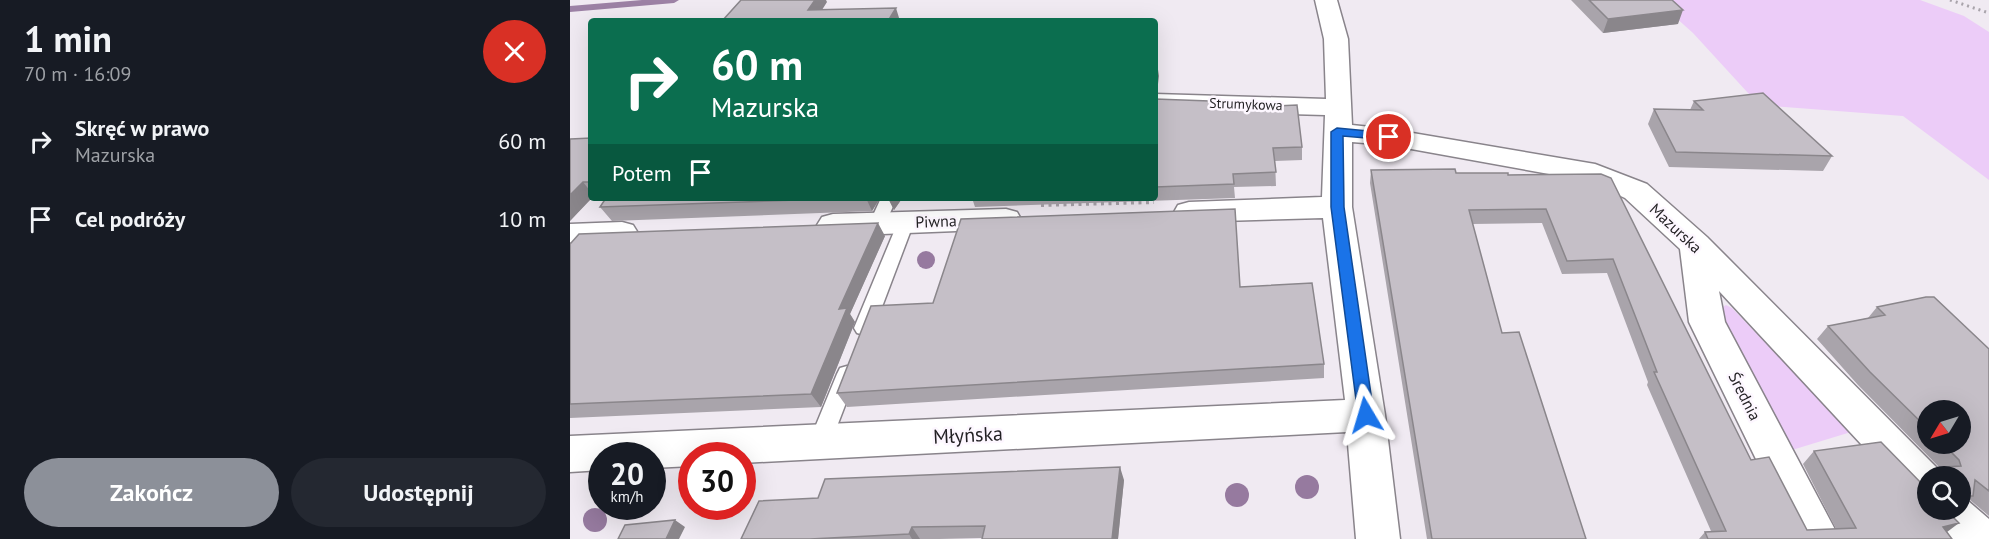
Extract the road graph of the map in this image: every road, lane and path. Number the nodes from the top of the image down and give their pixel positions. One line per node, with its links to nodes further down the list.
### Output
1 (1950, 0): 3 (path)
2 (1328, 3): 5 (street)
3 (1989, 13)
4 (1158, 102): 5 (street, Strumykowa)
5 (1337, 120): 7 (street); 14 (street, Mazurska)
6 (605, 205): 13 (street)
7 (1337, 207): 8 (street); 15 (street)
8 (1158, 213)
9 (891, 215): 10 (street, Piwna); 11 (street, Piwna); 16 (lane)
10 (1038, 218)
11 (806, 226)
12 (652, 232): 13 (street)
13 (574, 239)
14 (1695, 244): 18 (street, Mazurska); 21 (street, Średnia)
15 (1366, 415): 16 (street, Młyńska); 20 (street)
16 (820, 442): 17 (street, Młyńska)
17 (570, 454)
18 (1917, 476)
19 (1961, 520): 22 (street)
20 (1378, 539)
21 (1818, 539)
22 (1979, 539)

